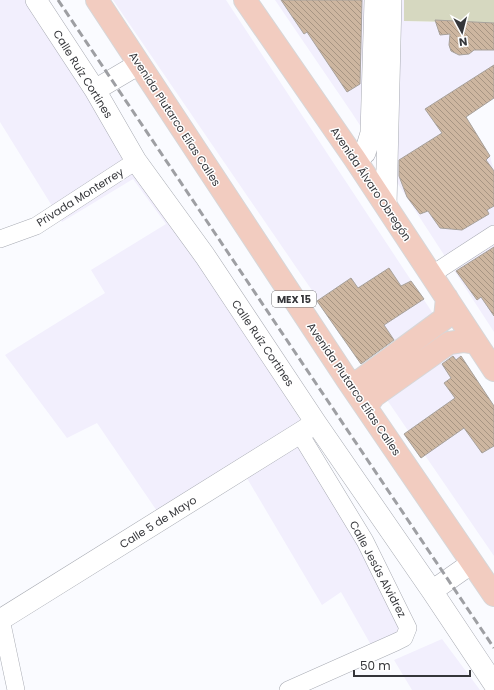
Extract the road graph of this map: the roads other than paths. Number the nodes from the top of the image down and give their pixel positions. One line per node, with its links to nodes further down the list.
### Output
1 (36, 0): 7 (street, Calle Ruíz Cortines)
2 (97, 0): 6 (highway, Avenida Plutarco Elías Calles / MEX 15)
3 (245, 0): 8 (highway, Avenida Álvaro Obregón)
4 (375, 0): 8 (street)
5 (391, 0): 10 (street)
6 (139, 64): 7 (street); 17 (highway, Avenida Plutarco Elías Calles / MEX 15)
7 (95, 90): 9 (street, Calle Ruíz Cortines)
8 (354, 159): 10 (highway, Avenida Álvaro Obregón)
9 (136, 161): 12 (street, Privada Monterrey); 19 (street, Calle Ruíz Cortines)
10 (386, 206): 13 (highway, Avenida Álvaro Obregón)
11 (494, 234): 13 (street)
12 (0, 239)
13 (431, 275): 14 (highway, Avenida Álvaro Obregón)
14 (447, 298): 15 (highway, Avenida Álvaro Obregón); 17 (highway)
15 (476, 343): 16 (highway, Avenida Álvaro Obregón); 18 (highway)
16 (494, 370)
17 (348, 381): 18 (highway, Avenida Plutarco Elías Calles / MEX 15)
18 (368, 410): 20 (highway, Avenida Plutarco Elías Calles / MEX 15)
19 (308, 429): 21 (street, Calle Ruíz Cortines); 23 (street, Calle 5 de Mayo); 26 (street, Calle Jesús Alvidrez)
20 (472, 564): 21 (street); 22 (highway, Avenida Plutarco Elías Calles / MEX 15)
21 (432, 591): 24 (street, Calle Ruíz Cortines)
22 (494, 595)
23 (1, 619): 25 (street)
24 (494, 686): 27 (street)
25 (16, 690)
26 (288, 690)
27 (488, 690)

